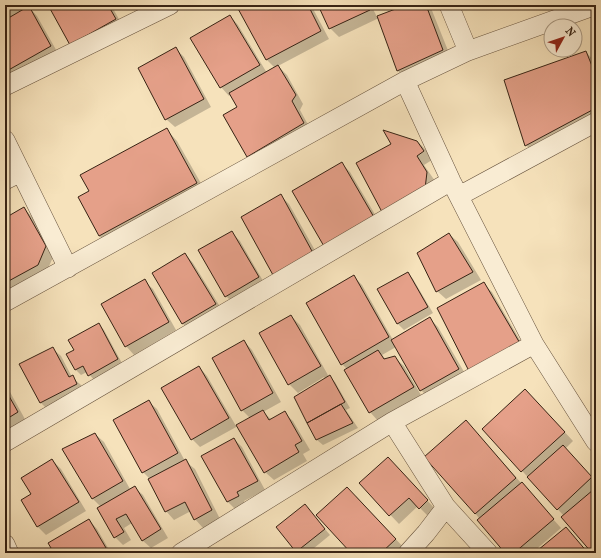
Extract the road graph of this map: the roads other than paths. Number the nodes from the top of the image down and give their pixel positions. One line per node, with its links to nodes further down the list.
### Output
1 (170, 5): 4 (street)
2 (449, 5): 5 (street)
3 (596, 5): 5 (street)
4 (143, 11): 7 (street)
5 (468, 52): 6 (street)
6 (405, 81): 11 (street); 12 (street)
7 (5, 86)
8 (596, 122): 11 (street)
9 (5, 140): 10 (street)
10 (13, 176): 12 (street)
11 (455, 189): 14 (street); 17 (street)
12 (68, 268): 13 (street)
13 (5, 302)
14 (534, 344): 15 (street); 16 (street)
15 (392, 422): 18 (street); 21 (street)
16 (596, 440)
17 (5, 442)
18 (446, 507): 22 (street); 23 (street)
19 (5, 544): 20 (street)
20 (9, 553)
21 (181, 553)
22 (408, 553)
23 (488, 553)

